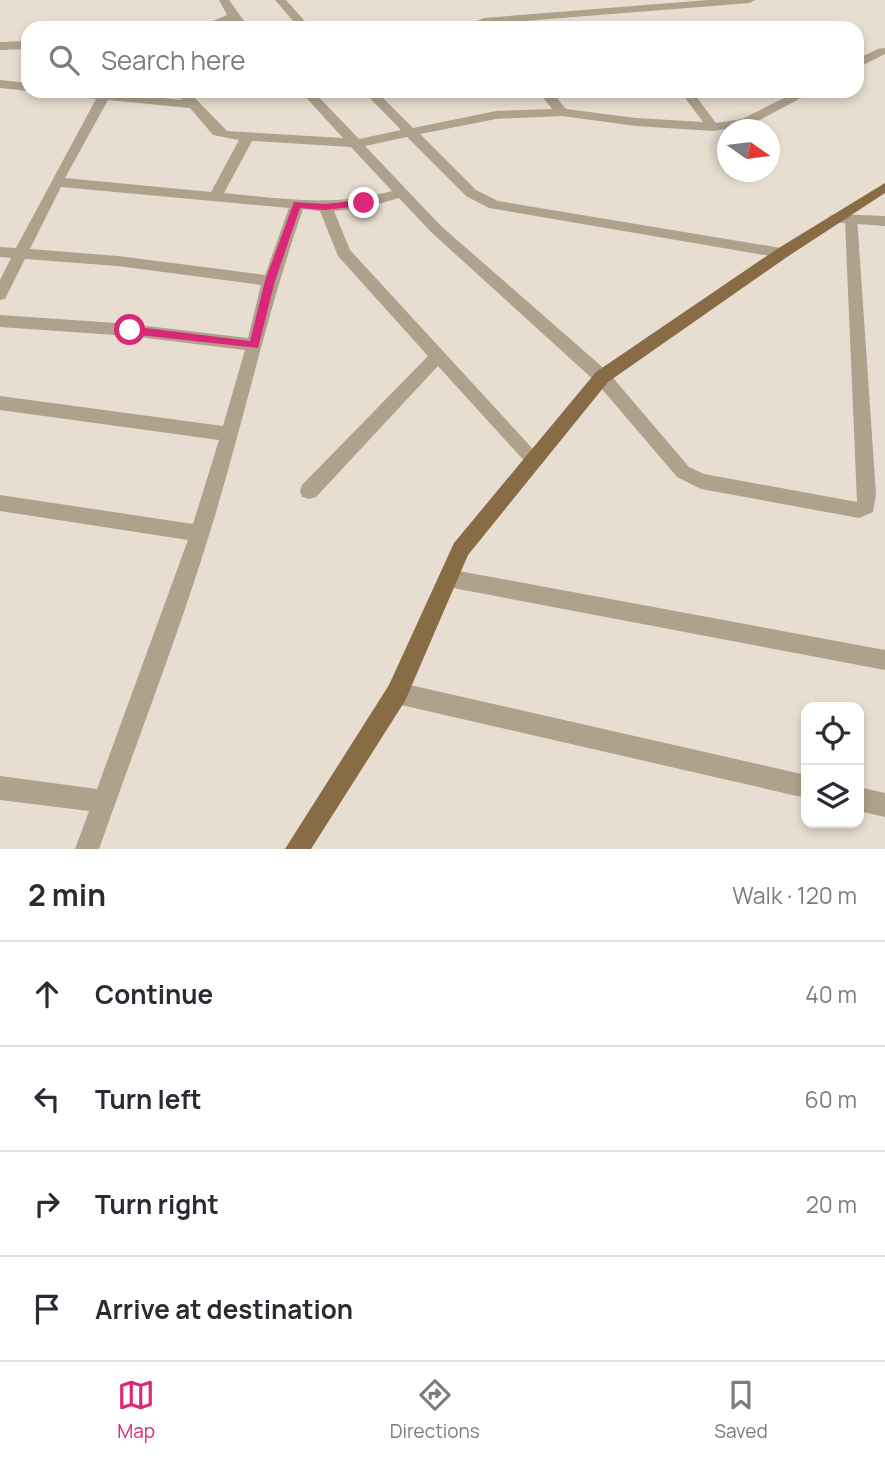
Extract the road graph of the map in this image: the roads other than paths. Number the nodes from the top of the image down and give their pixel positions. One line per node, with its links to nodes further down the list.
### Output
1 (224, 0): 6 (street)
2 (280, 0): 9 (street)
3 (621, 0): 5 (street)
4 (750, 0): 5 (street)
5 (631, 15): 10 (street)
6 (233, 17): 7 (street); 8 (street)
7 (222, 21)
8 (237, 21)
9 (299, 21)
10 (484, 21)
11 (21, 46): 12 (street)
12 (2, 49)
13 (882, 51): 14 (street)
14 (864, 60)
15 (0, 84): 16 (street)
16 (21, 86)
17 (102, 98): 31 (street)
18 (114, 98): 25 (street)
19 (187, 98): 25 (street)
20 (313, 98): 30 (street)
21 (376, 98): 28 (street)
22 (550, 98): 26 (street)
23 (691, 98): 27 (street)
24 (793, 98): 27 (street)
25 (193, 105): 29 (street)
26 (562, 112): 27 (street); 28 (street)
27 (713, 127)
28 (413, 134): 30 (street); 41 (street)
29 (247, 138): 30 (street); 34 (street)
30 (358, 144): 33 (street)
31 (56, 182): 34 (street); 40 (street)
32 (885, 187): 37 (main road)
33 (401, 192): 36 (street); 47 (street)
34 (216, 196): 35 (street)
35 (297, 205): 36 (street); 42 (street)
36 (325, 207): 46 (street)
37 (844, 220): 38 (street); 41 (main road); 47 (street)
38 (885, 221)
39 (0, 252): 40 (street)
40 (21, 253): 42 (street); 43 (street)
41 (782, 253): 47 (main road)
42 (270, 281): 45 (street)
43 (0, 295)
44 (0, 321): 45 (street)
45 (254, 345): 49 (street)
46 (439, 355): 50 (street); 51 (street)
47 (602, 377): 50 (main road)
48 (0, 403): 49 (street)
49 (228, 435): 53 (street)
50 (534, 460): 54 (main road)
51 (309, 492)
52 (0, 503): 53 (street)
53 (200, 533): 60 (street)
54 (448, 578): 55 (street); 56 (main road)
55 (885, 660)
56 (397, 694): 57 (street); 63 (main road)
57 (801, 786)
58 (0, 789): 60 (street)
59 (864, 800): 61 (street)
60 (104, 802): 62 (street)
61 (885, 805)
62 (87, 849)
63 (297, 849)

